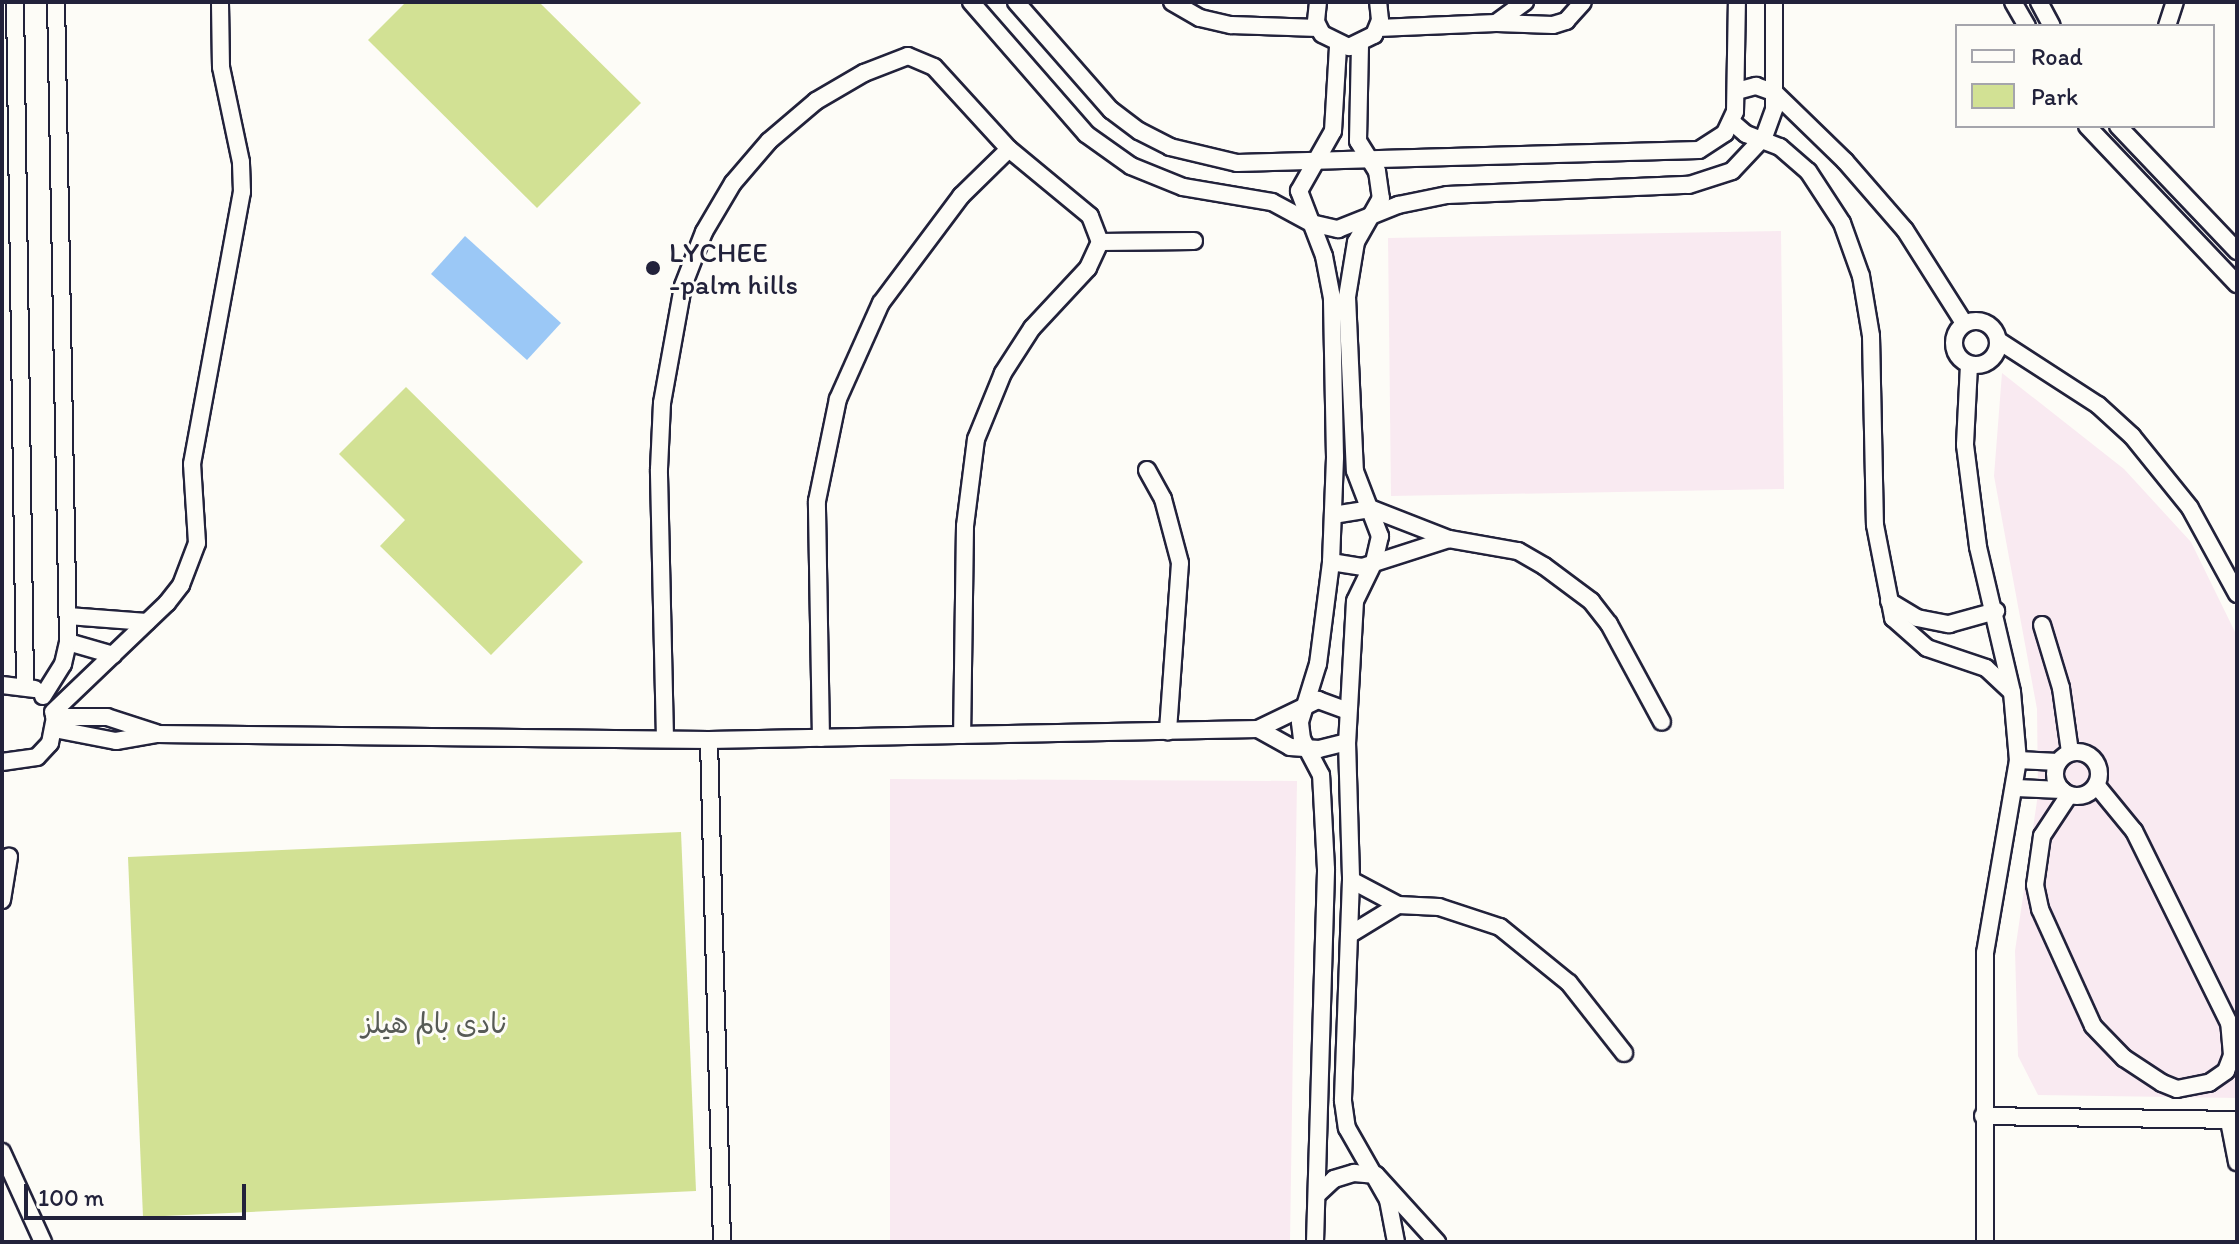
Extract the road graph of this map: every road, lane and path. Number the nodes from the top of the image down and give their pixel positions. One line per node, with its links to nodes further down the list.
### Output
1 (15, 2): 59 (street)
2 (56, 2): 53 (street)
3 (220, 2): 54 (street)
4 (971, 2): 36 (street)
5 (1016, 2): 34 (street)
6 (1172, 2): 20 (street)
7 (1318, 2): 20 (street)
8 (1378, 2): 21 (street)
9 (1525, 2): 16 (street)
10 (1583, 2): 16 (street)
11 (1737, 2): 26 (street)
12 (1774, 2): 27 (street)
13 (2013, 2): 17 (street)
14 (2039, 2): 18 (street)
15 (2175, 2): 19 (street)
16 (1496, 23): 21 (street)
17 (2026, 24)
18 (2051, 24)
19 (2168, 24)
20 (1318, 28): 23 (street)
21 (1378, 28): 22 (street)
22 (1360, 45): 23 (street); 25 (street)
23 (1338, 46): 24 (street)
24 (1336, 87): 25 (street); 34 (street)
25 (1358, 87): 33 (street)
26 (1737, 91): 27 (street); 28 (street)
27 (1775, 93): 31 (street); 41 (street)
28 (1732, 122): 31 (street); 33 (street)
29 (2089, 128): 40 (street)
30 (2120, 128): 39 (street)
31 (1764, 137): 35 (street); 51 (street)
32 (1009, 149): 38 (street); 70 (street); 71 (street)
33 (1370, 160): 34 (street); 35 (street)
34 (1317, 161): 36 (street)
35 (1368, 221): 36 (street); 45 (street)
36 (1311, 223): 46 (street)
37 (1194, 241): 38 (street)
38 (1100, 242): 69 (street)
39 (2237, 251)
40 (2237, 284)
41 (1964, 323): 42 (street); 43 (street)
42 (1999, 341): 43 (street); 50 (street)
43 (1969, 365): 52 (street)
44 (1147, 470): 67 (street)
45 (1372, 509): 46 (street); 47 (street); 49 (street)
46 (1333, 515): 48 (street)
47 (1449, 539): 49 (street); 65 (street)
48 (1331, 562): 49 (street); 62 (street)
49 (1374, 562): 63 (street)
50 (2237, 594)
51 (1889, 601): 52 (street); 60 (street)
52 (1996, 611): 60 (street)
53 (68, 616): 54 (street); 56 (street)
54 (147, 622): 57 (street)
55 (2042, 625): 75 (street)
56 (68, 642): 57 (street); 61 (street)
57 (113, 655): 64 (street)
58 (2, 685): 59 (street)
59 (25, 685): 61 (street)
60 (2012, 692): 76 (street)
61 (43, 696): 64 (street)
62 (1308, 703): 63 (street); 66 (street); 74 (street)
63 (1348, 711): 73 (street)
64 (53, 719): 68 (street); 68 (street); 77 (street)
65 (1662, 722)
66 (1258, 729): 67 (street); 74 (street)
67 (1168, 732): 69 (street)
68 (157, 734): 71 (street)
69 (962, 735): 70 (street)
70 (821, 738): 72 (street)
71 (665, 739): 72 (street)
72 (709, 740): 94 (street)
73 (1347, 742): 74 (street); 82 (street)
74 (1309, 749): 92 (street)
75 (2064, 757): 76 (street); 78 (street); 80 (street)
76 (2018, 760): 79 (street)
77 (2, 762)
78 (2097, 786): 80 (street); 80 (street)
79 (2016, 788): 80 (street); 87 (street)
80 (2066, 793)
81 (9, 857): 83 (street)
82 (1351, 880): 84 (street); 85 (street)
83 (2, 900)
84 (1398, 905): 85 (street); 86 (street)
85 (1349, 935): 91 (street)
86 (1624, 1053)
87 (1983, 1116): 88 (street); 98 (street)
88 (2233, 1121): 90 (street)
89 (2, 1152): 93 (street)
90 (2237, 1162)
91 (1376, 1175): 92 (street); 96 (street); 97 (street)
92 (1318, 1194): 95 (street)
93 (43, 1242)
94 (722, 1242)
95 (1315, 1242)
96 (1396, 1242)
97 (1437, 1242)
98 (1985, 1242)

